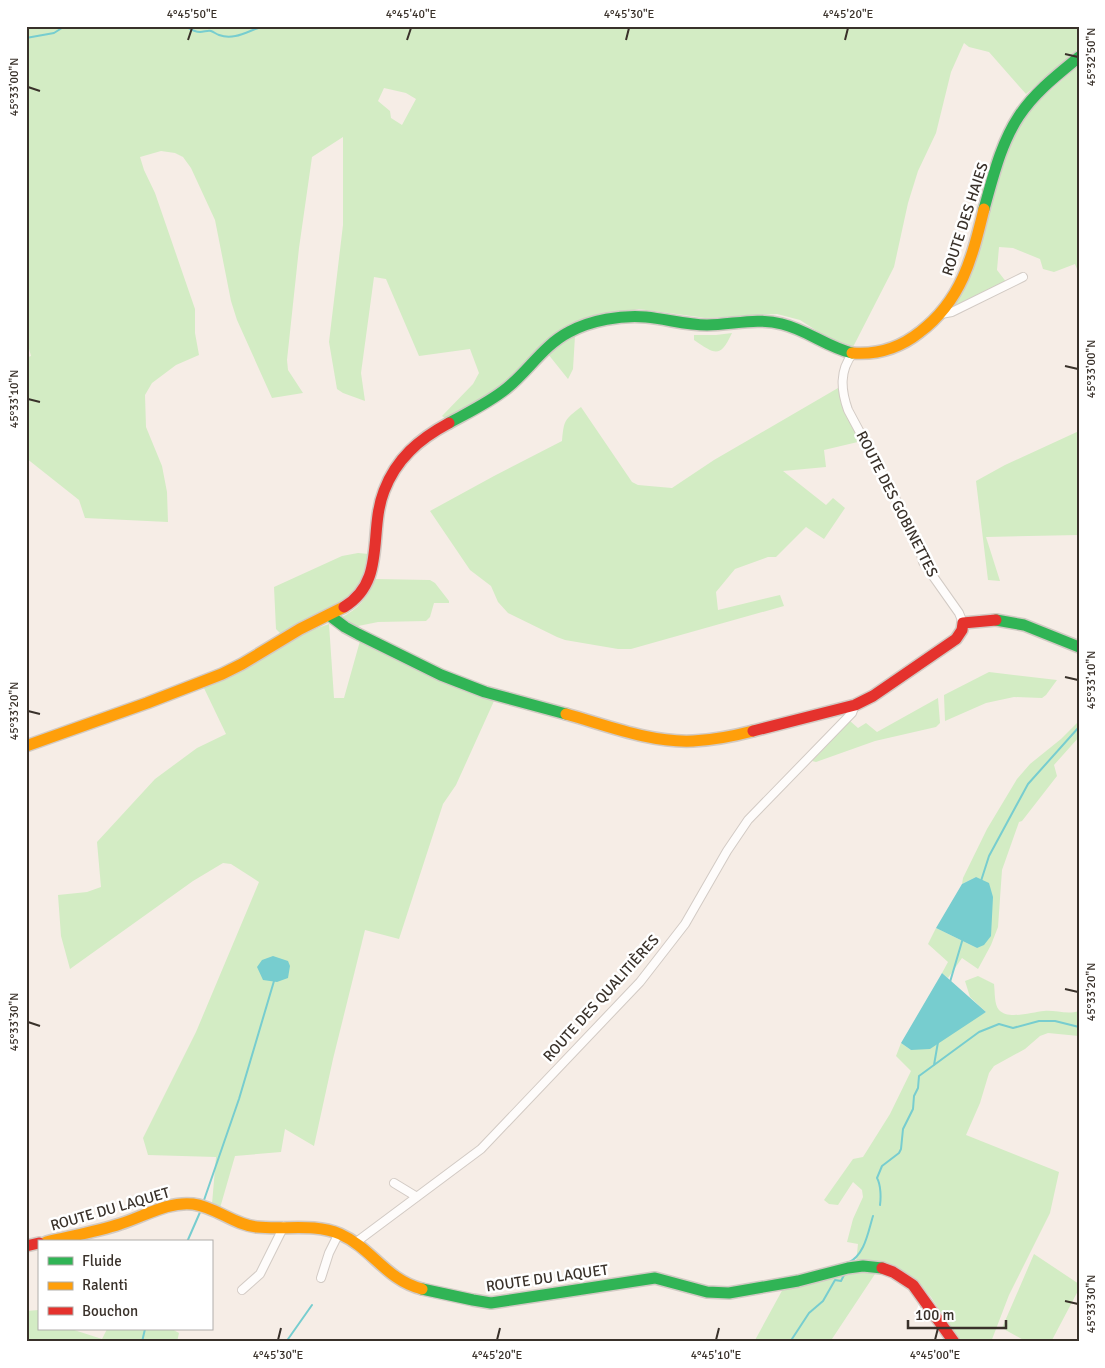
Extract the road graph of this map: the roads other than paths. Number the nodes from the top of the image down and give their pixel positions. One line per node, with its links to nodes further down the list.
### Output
1 (1079, 57): 3 (street, ROUTE DES HAIES)
2 (1023, 277): 3 (street)
3 (941, 314): 4 (street, ROUTE DES HAIES)
4 (852, 353): 5 (street, ROUTE DES HAIES); 6 (street, ROUTE DES GOBINETTES)
5 (329, 615): 8 (street); 9 (street, ROUTE DES HAIES)
6 (963, 623): 7 (street); 8 (street, ROUTE DES QUALITIÈRES)
7 (1079, 646)
8 (855, 705): 11 (street, ROUTE DES QUALITIÈRES)
9 (26, 746)
10 (394, 1183): 11 (street)
11 (417, 1197): 16 (street, ROUTE DES QUALITIÈRES)
12 (284, 1226): 13 (street, ROUTE DU LAQUET); 14 (street, ROUTE DU LAQUET); 18 (street)
13 (339, 1233): 16 (street, ROUTE DU LAQUET); 17 (street)
14 (75, 1238): 15 (street, ROUTE DU LAQUET)
15 (60, 1240)
16 (355, 1243): 19 (street, ROUTE DU LAQUET)
17 (321, 1278)
18 (242, 1290)
19 (954, 1342)

